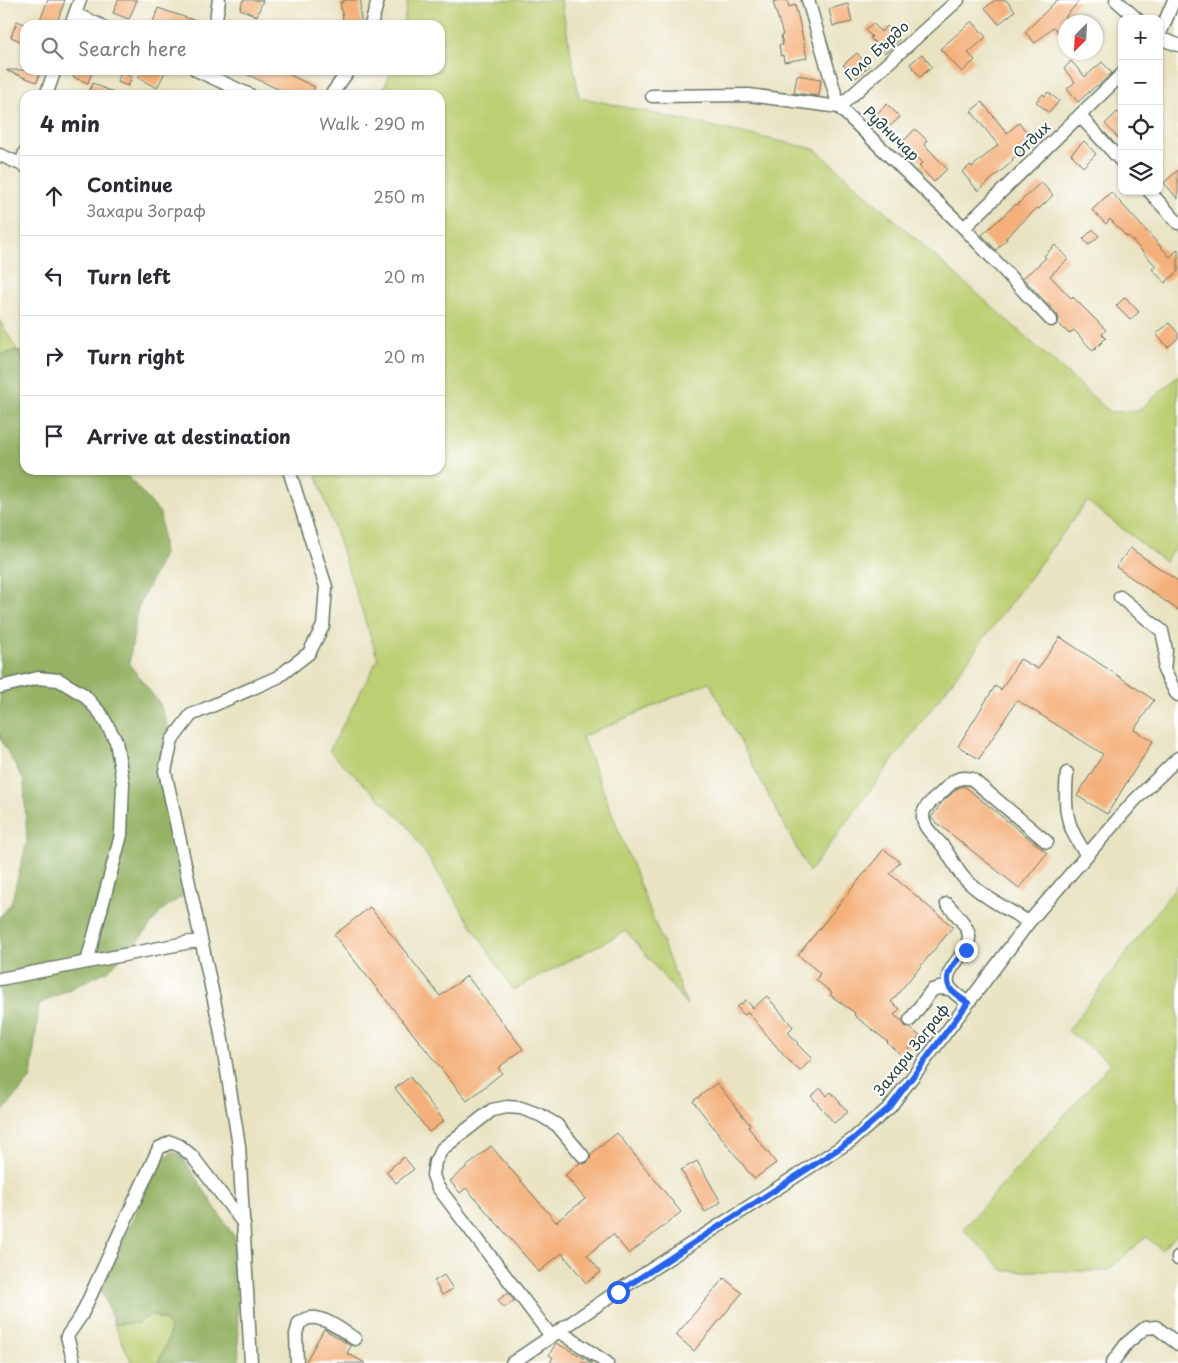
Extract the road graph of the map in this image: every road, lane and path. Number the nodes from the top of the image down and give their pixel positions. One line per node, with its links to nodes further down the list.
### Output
1 (80, 0): 9 (street)
2 (219, 0): 10 (street)
3 (378, 0): 11 (street)
4 (808, 0): 23 (street)
5 (958, 0): 23 (street, Голо Бърдо)
6 (1116, 0): 8 (street)
7 (1174, 0): 12 (street)
8 (1133, 15)
9 (73, 19)
10 (216, 20)
11 (372, 20)
12 (1163, 27)
13 (1163, 38): 14 (street)
14 (1178, 44)
15 (53, 75): 19 (street)
16 (210, 75): 20 (street)
17 (345, 75): 21 (street)
18 (1118, 78): 24 (street, Отдих)
19 (48, 90)
20 (240, 90)
21 (335, 90)
22 (652, 96): 23 (street)
23 (839, 106): 30 (street, Рудничар)
24 (1080, 116): 26 (street); 30 (street, Отдих)
25 (0, 155): 27 (street)
26 (1118, 158)
27 (20, 160)
28 (1152, 195): 29 (street)
29 (1178, 223)
30 (964, 228): 31 (street, Рудничар)
31 (1051, 320)
32 (291, 475): 42 (street)
33 (1120, 597): 35 (street)
34 (0, 687): 43 (street)
35 (1178, 695)
36 (1178, 758): 39 (street, Захари Зограф)
37 (1067, 773): 39 (street)
38 (1047, 842): 41 (street)
39 (1087, 855): 41 (street, Захари Зограф)
40 (947, 904): 45 (street)
41 (1029, 922): 46 (street, Захари Зограф)
42 (201, 940): 43 (street); 49 (street)
43 (86, 962): 44 (street)
44 (0, 979)
45 (950, 989): 46 (street); 47 (street)
46 (968, 1003): 50 (street, Захари Зограф)
47 (910, 1020)
48 (583, 1156): 50 (street)
49 (244, 1224): 53 (street); 54 (street)
50 (555, 1334): 56 (street, Захари Зограф); 57 (street)
51 (355, 1339): 55 (street)
52 (1178, 1344): 58 (street)
53 (74, 1363)
54 (251, 1363)
55 (297, 1363)
56 (512, 1363)
57 (607, 1363)
58 (1112, 1363)

